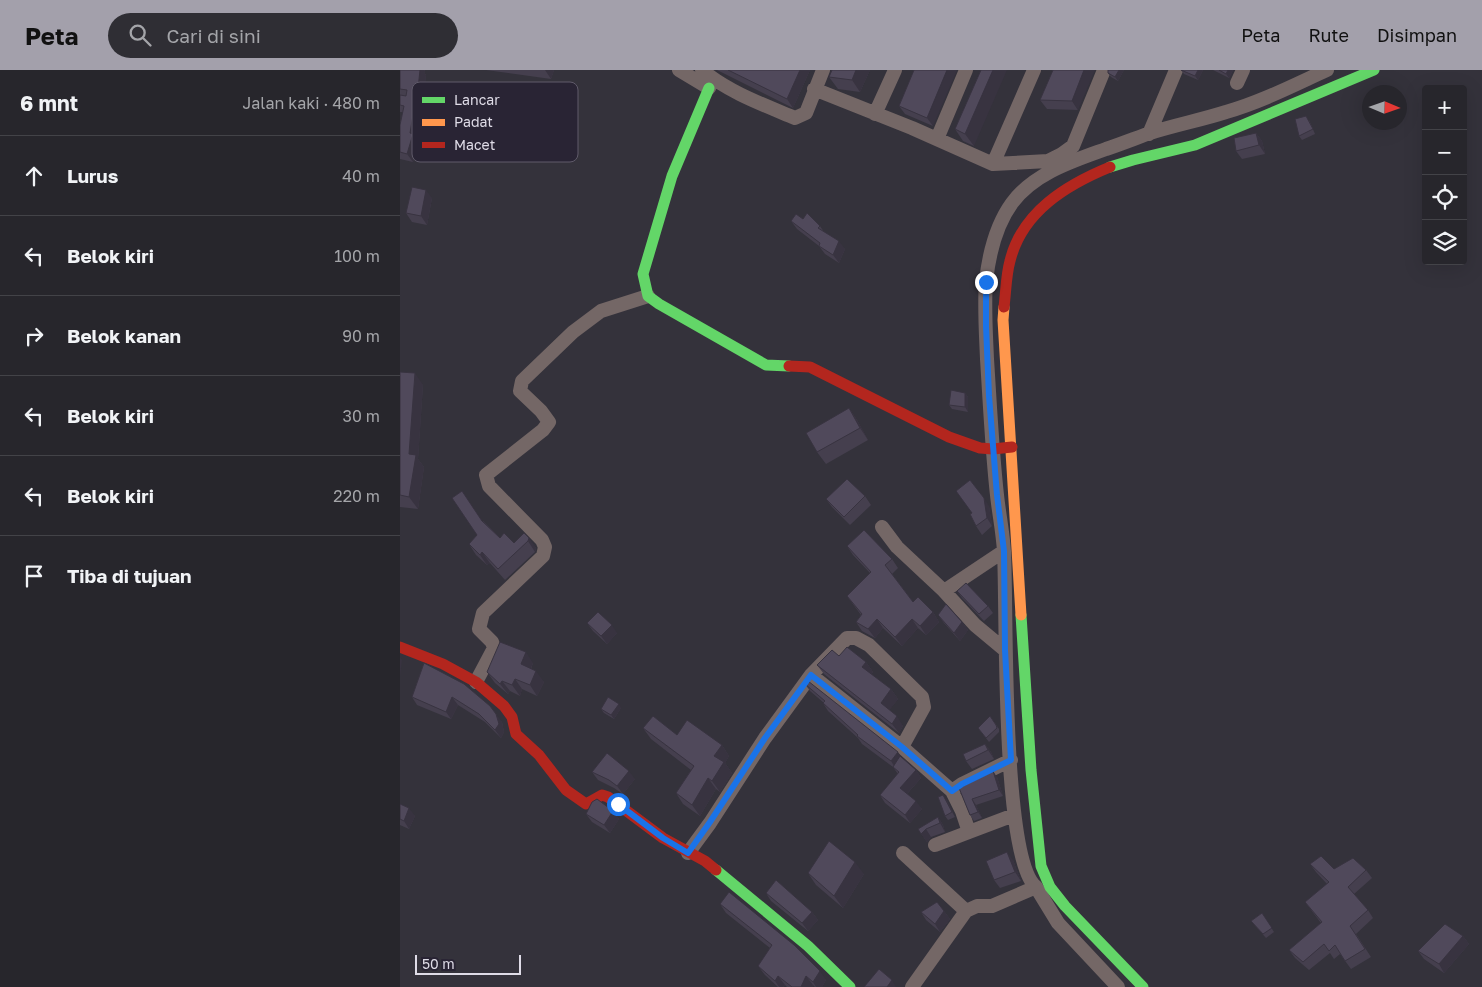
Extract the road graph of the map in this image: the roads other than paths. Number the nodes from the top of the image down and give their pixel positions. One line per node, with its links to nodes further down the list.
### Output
1 (679, 70): 13 (street)
2 (702, 70): 13 (street)
3 (823, 70): 14 (street)
4 (895, 70): 15 (street)
5 (966, 70): 17 (street)
6 (1034, 70): 18 (street)
7 (1104, 70): 18 (street)
8 (1176, 70): 16 (street)
9 (1243, 70): 12 (street)
10 (1327, 70): 16 (street)
11 (1374, 70): 20 (street)
12 (1237, 83)
13 (711, 84): 14 (street); 19 (street)
14 (814, 89): 15 (street)
15 (875, 114): 17 (street)
16 (1149, 134): 21 (street)
17 (937, 139): 18 (street)
18 (994, 164)
19 (648, 296): 21 (street); 28 (street)
20 (1011, 447): 21 (street); 42 (street)
21 (994, 449): 23 (street)
22 (882, 527): 24 (street)
23 (1004, 551): 24 (street); 26 (street)
24 (944, 592): 26 (street)
25 (400, 647): 28 (street)
26 (1005, 650): 30 (street)
27 (811, 675): 29 (street); 29 (street); 35 (street)
28 (476, 682): 35 (street)
29 (902, 747): 31 (street)
30 (1011, 760): 31 (street); 32 (street)
31 (952, 791): 33 (street)
32 (1014, 815): 33 (street); 37 (street)
33 (969, 832): 34 (street)
34 (935, 845)
35 (688, 853): 39 (street)
36 (903, 853): 38 (street)
37 (1036, 886): 38 (street); 41 (street)
38 (966, 911): 40 (street)
39 (850, 987)
40 (912, 987)
41 (1118, 987)
42 (1144, 987)

